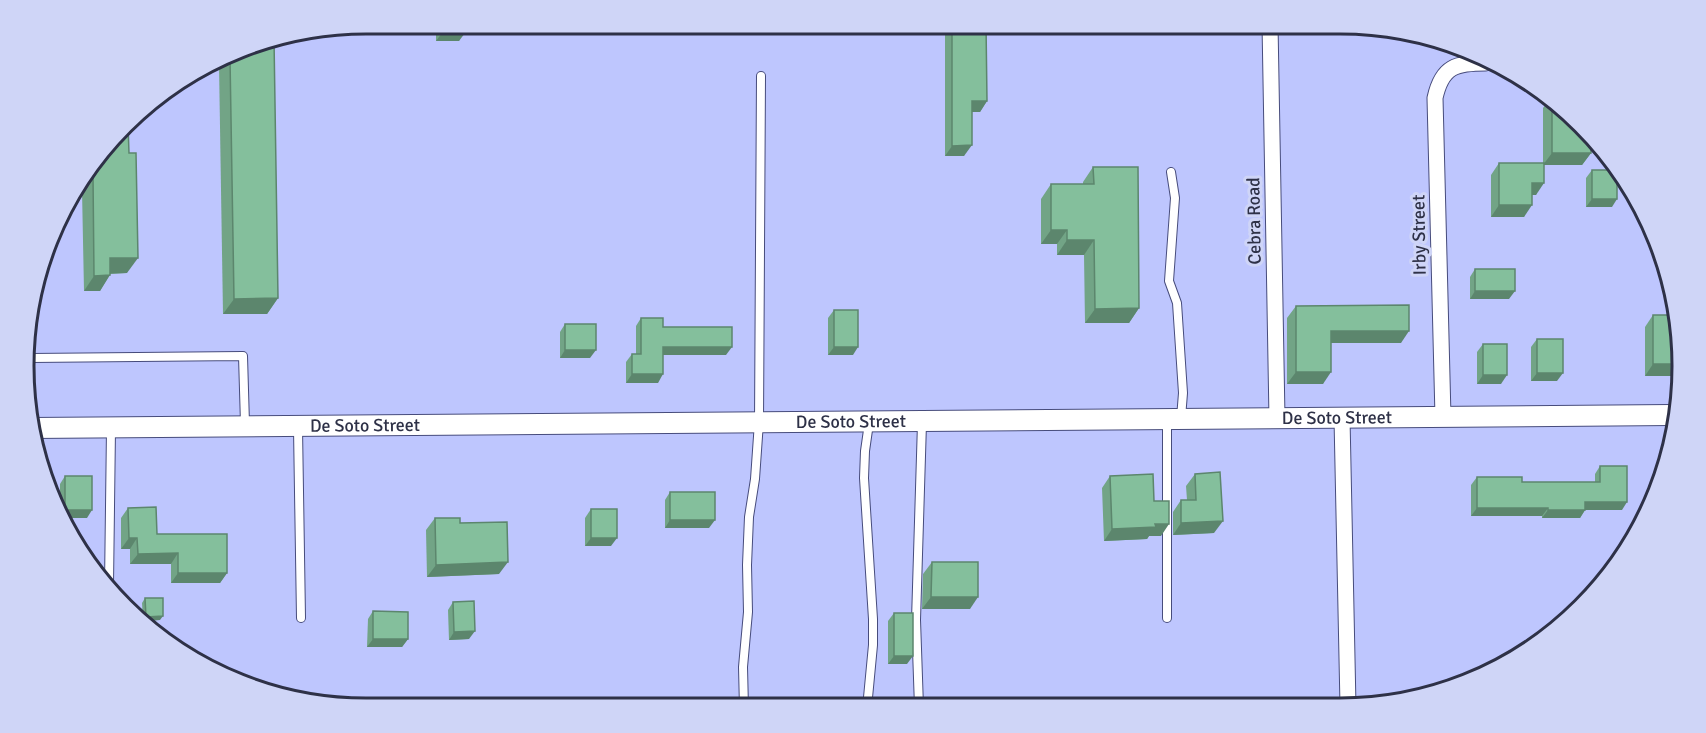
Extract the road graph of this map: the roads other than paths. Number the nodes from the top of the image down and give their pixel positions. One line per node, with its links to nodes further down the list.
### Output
1 (1270, 34): 8 (street, Cebra Road)
2 (1475, 64): 7 (street, Irby Street)
3 (761, 76): 13 (lane)
4 (1171, 172): 10 (lane)
5 (34, 358): 14 (lane)
6 (1668, 415): 7 (street, De Soto Street)
7 (1443, 417): 9 (street, De Soto Street)
8 (1277, 418): 9 (street, De Soto Street); 10 (street, De Soto Street)
9 (1342, 418): 24 (street)
10 (1174, 419): 12 (street, De Soto Street); 20 (lane)
11 (869, 421): 12 (street, De Soto Street); 13 (street, De Soto Street); 22 (lane)
12 (922, 421): 23 (lane)
13 (759, 422): 15 (street, De Soto Street); 21 (lane)
14 (245, 426): 15 (street, De Soto Street); 16 (street, De Soto Street)
15 (298, 426): 19 (lane)
16 (111, 427): 17 (street, De Soto Street); 18 (lane)
17 (40, 428)
18 (109, 576)
19 (301, 618)
20 (1167, 618)
21 (744, 698)
22 (868, 698)
23 (919, 698)
24 (1348, 698)

